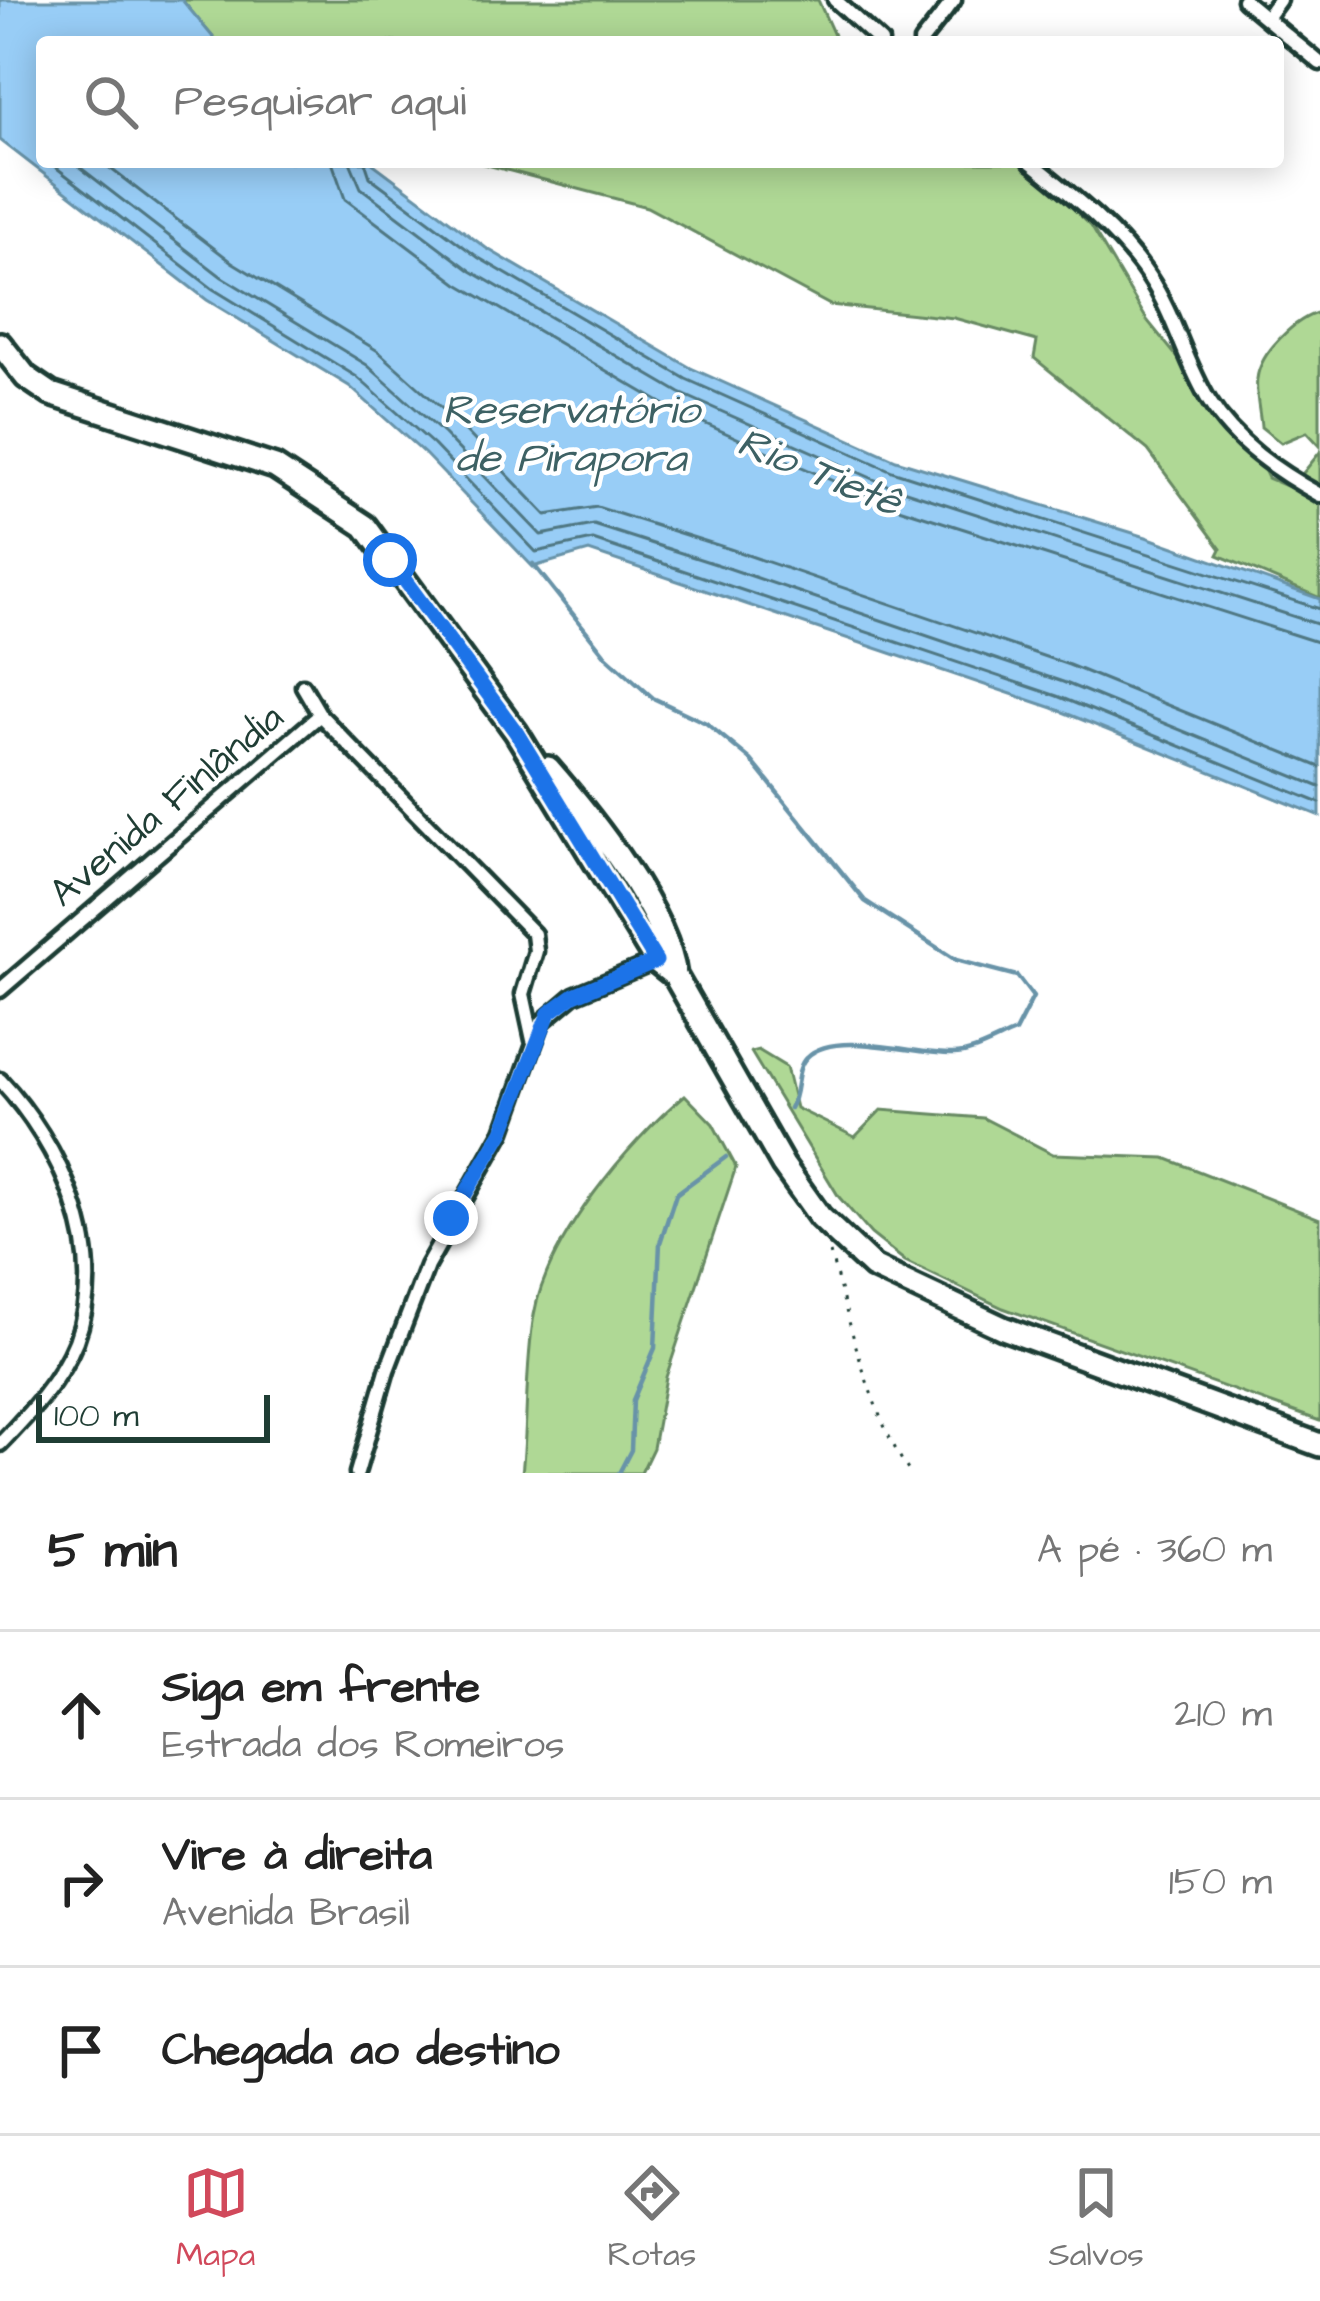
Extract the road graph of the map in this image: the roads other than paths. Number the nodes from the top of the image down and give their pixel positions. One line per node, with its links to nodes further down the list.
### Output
1 (835, 0): 6 (street)
2 (954, 0): 7 (street)
3 (1244, 0): 5 (street)
4 (1279, 0): 5 (street)
5 (1265, 18): 8 (street)
6 (874, 36)
7 (926, 36)
8 (1320, 62)
9 (1039, 168): 11 (street)
10 (0, 344): 14 (main road)
11 (1320, 495)
12 (302, 686): 13 (street)
13 (320, 715): 15 (street, Avenida Finlândia); 16 (street)
14 (668, 964): 16 (street); 19 (main road)
15 (0, 990)
16 (533, 1041): 20 (street)
17 (0, 1080): 18 (street)
18 (0, 1444)
19 (1320, 1445)
20 (357, 1473)

